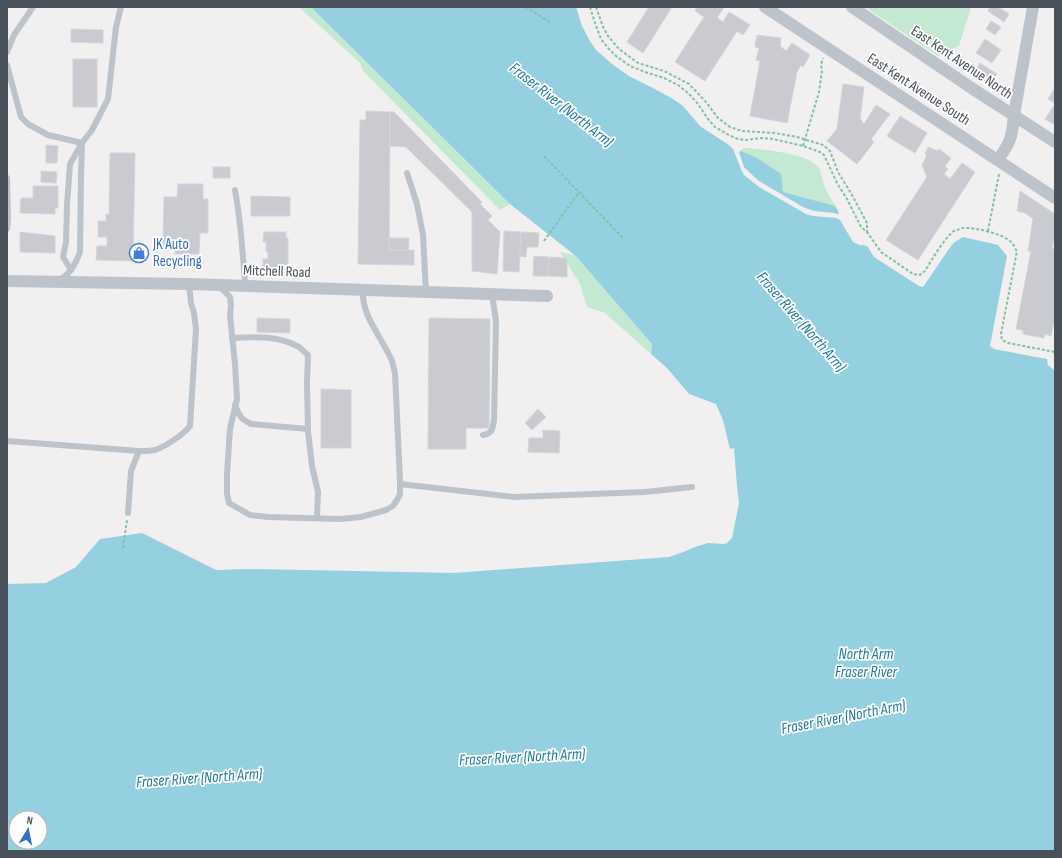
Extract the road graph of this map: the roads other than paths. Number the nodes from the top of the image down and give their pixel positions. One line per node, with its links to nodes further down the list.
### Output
1 (34, 7): 6 (lane)
2 (121, 7): 10 (lane)
3 (764, 7): 11 (street, East Kent Avenue South)
4 (852, 7): 8 (street, East Kent Avenue North)
5 (1034, 7): 8 (street)
6 (7, 52)
7 (7, 65): 10 (lane)
8 (1014, 115): 9 (street, East Kent Avenue North); 11 (street)
9 (1055, 142)
10 (82, 143): 17 (lane); 17 (lane)
11 (998, 160): 15 (street, East Kent Avenue South)
12 (407, 174): 24 (lane)
13 (7, 178): 16 (lane)
14 (235, 190): 22 (lane)
15 (1055, 198)
16 (7, 229)
17 (71, 270): 19 (lane)
18 (7, 281): 19 (street, Mitchell Road)
19 (55, 282): 20 (street, Mitchell Road)
20 (189, 284): 21 (street, Mitchell Road); 32 (lane)
21 (218, 284): 22 (street, Mitchell Road); 27 (lane)
22 (245, 286): 23 (street, Mitchell Road)
23 (363, 290): 24 (street, Mitchell Road); 33 (lane)
24 (426, 292): 25 (street, Mitchell Road)
25 (492, 294): 26 (street, Mitchell Road); 30 (lane)
26 (547, 296)
27 (232, 338): 28 (lane); 29 (lane)
28 (235, 405): 29 (lane); 36 (lane)
29 (308, 429): 36 (lane)
30 (483, 435)
31 (7, 441): 32 (lane)
32 (139, 451): 35 (lane)
33 (400, 484): 34 (lane); 36 (lane)
34 (692, 487)
35 (128, 513)
36 (317, 518)

